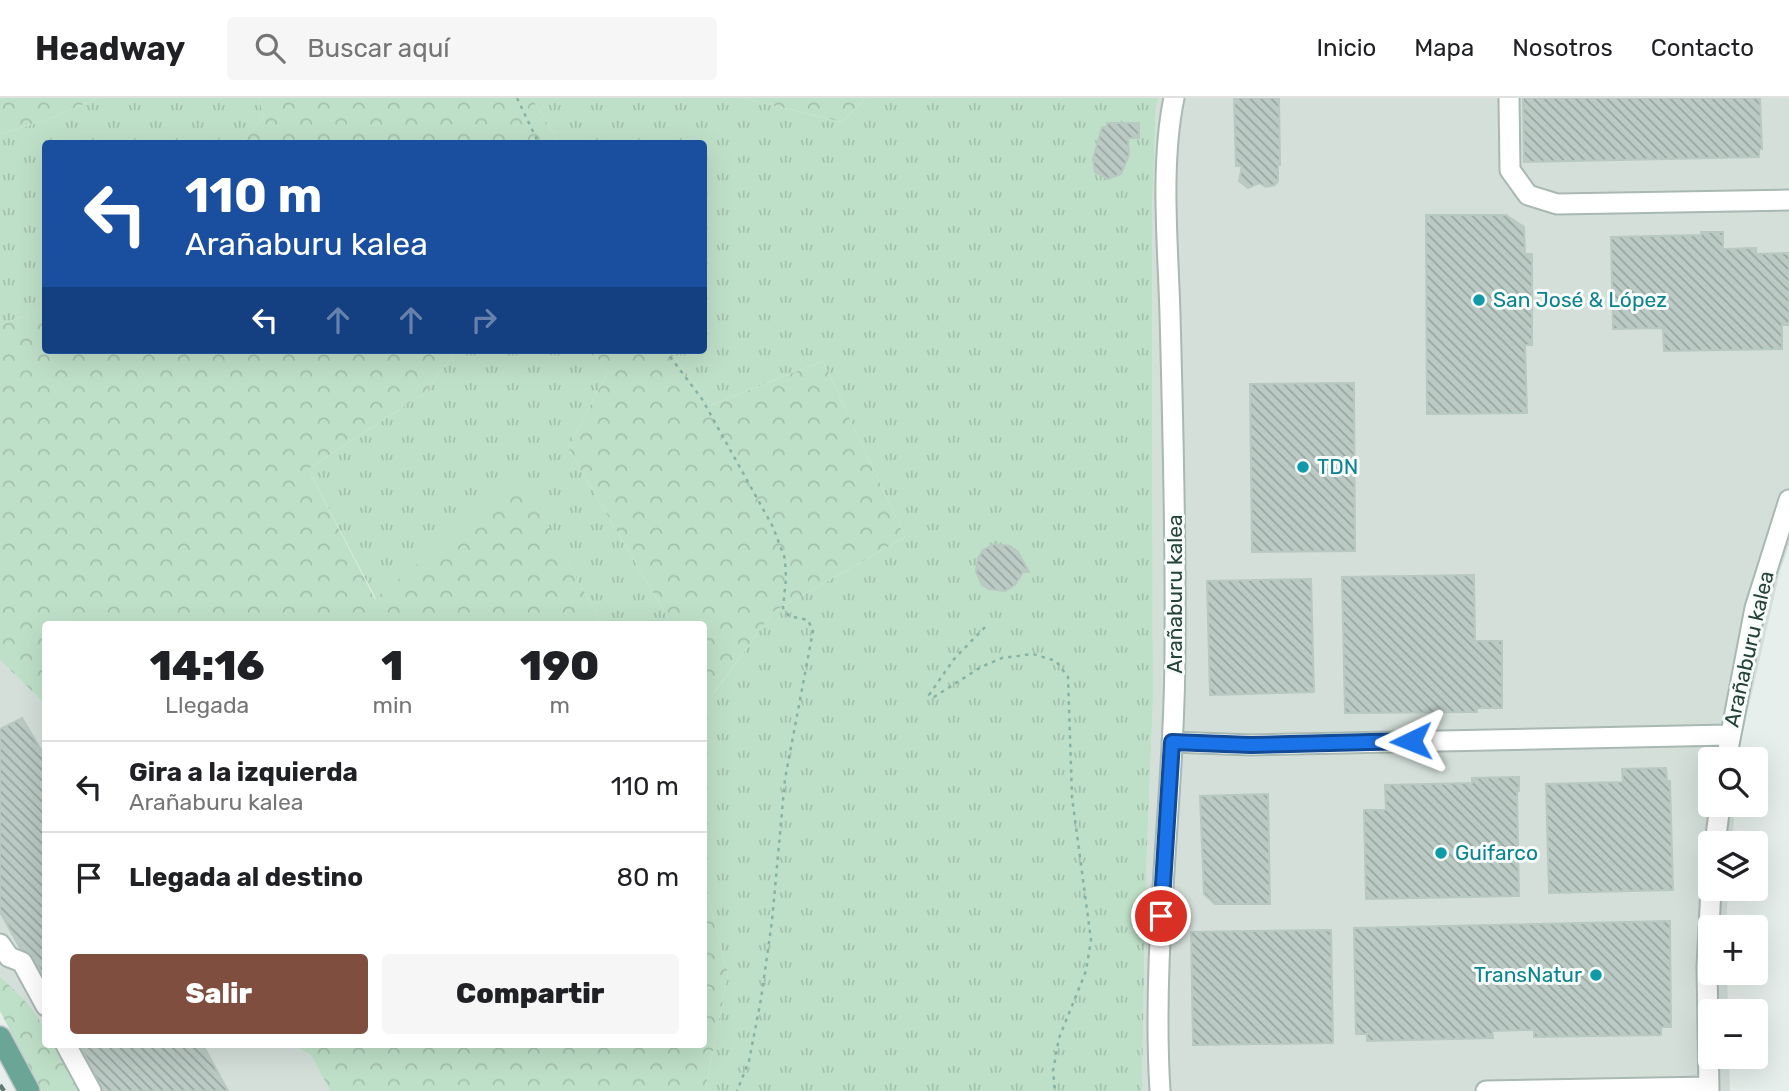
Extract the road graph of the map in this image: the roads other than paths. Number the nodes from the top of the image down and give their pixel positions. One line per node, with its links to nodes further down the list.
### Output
1 (1174, 98): 6 (lane, Arañaburu kalea)
2 (1509, 98): 3 (lane)
3 (1789, 200)
4 (1789, 500): 5 (lane, Arañaburu kalea)
5 (1729, 735): 6 (lane); 7 (lane, Arañaburu kalea)
6 (1172, 742): 16 (lane, Arañaburu kalea)
7 (1728, 747)
8 (1710, 901): 13 (lane)
9 (0, 944): 10 (lane)
10 (42, 999)
11 (0, 1037): 14 (main road)
12 (68, 1048): 15 (lane)
13 (1709, 1089): 17 (lane)
14 (29, 1091)
15 (91, 1091)
16 (1160, 1091)
17 (1486, 1091)

